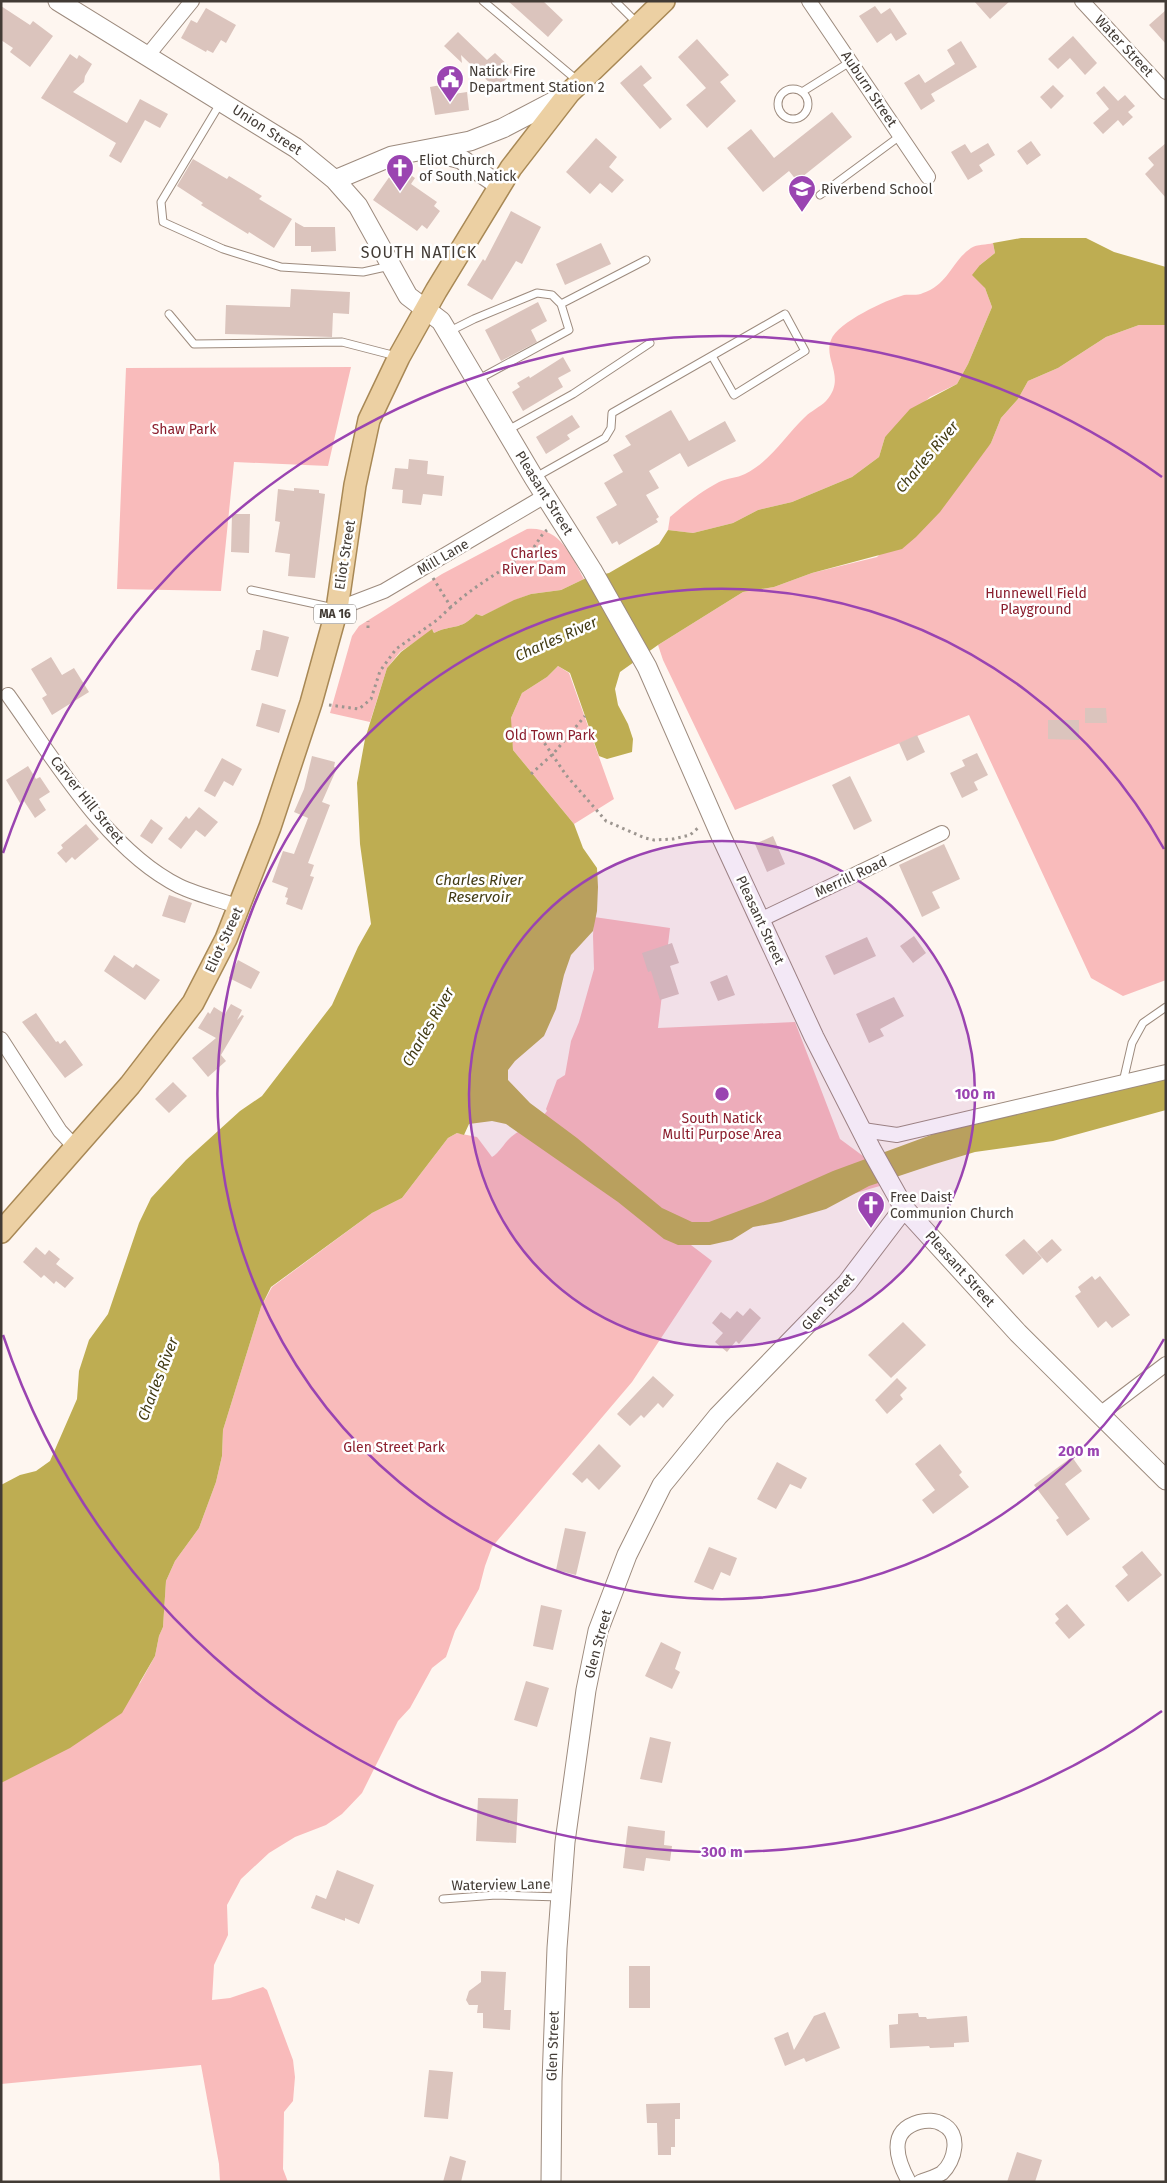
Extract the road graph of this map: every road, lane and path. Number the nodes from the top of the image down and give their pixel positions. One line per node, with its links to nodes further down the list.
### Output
1 (58, 1): 9 (street, Union Street)
2 (192, 1): 9 (street)
3 (483, 1): 11 (lane)
4 (615, 1): 8 (lane)
5 (664, 1): 8 (main road, Eliot Street / MA 16)
6 (809, 1): 10 (street, Auburn Street)
7 (1082, 1): 13 (street, Water Street)
8 (638, 24): 11 (main road, Eliot Street / MA 16)
9 (148, 56): 14 (street, Union Street)
10 (850, 62): 12 (lane); 15 (street, Auburn Street)
11 (574, 88): 16 (street); 19 (main road, Eliot Street / MA 16)
12 (802, 92): 12 (lane)
13 (1166, 92)
14 (221, 101): 18 (street, Union Street); 22 (lane)
15 (900, 136): 17 (street, Auburn Street); 20 (lane)
16 (422, 151): 18 (street); 19 (street)
17 (928, 178)
18 (336, 180): 22 (street, Union Street)
19 (500, 186): 24 (main road, Eliot Street / MA 16)
20 (820, 195)
21 (646, 260): 23 (lane)
22 (391, 266): 24 (street, Union Street)
23 (561, 304): 26 (lane); 30 (lane)
24 (426, 310): 26 (street, Pleasant Street); 28 (main road, Eliot Street / MA 16)
25 (169, 314): 28 (lane)
26 (447, 332): 30 (street, Pleasant Street)
27 (650, 343): 31 (lane)
28 (399, 356): 38 (main road, Eliot Street / MA 16)
29 (712, 356): 29 (lane); 32 (lane)
30 (476, 381): 31 (street, Pleasant Street)
31 (506, 431): 32 (street, Pleasant Street)
32 (534, 478): 33 (street, Pleasant Street)
33 (545, 496): 34 (street, Pleasant Street); 35 (street, Mill Lane)
34 (561, 519): 37 (path); 50 (street, Pleasant Street)
35 (426, 566): 37 (path); 38 (street, Mill Lane)
36 (251, 590): 38 (lane)
37 (451, 607): 42 (path)
38 (337, 609): 42 (main road, Eliot Street / MA 16)
39 (368, 621): 40 (path)
40 (368, 628)
41 (8, 695): 49 (street, Carver Hill Street)
42 (311, 703): 49 (main road, Eliot Street / MA 16)
43 (585, 716): 45 (path)
44 (525, 727): 45 (path)
45 (553, 754): 46 (path); 47 (path)
46 (531, 774)
47 (698, 828)
48 (942, 834): 50 (street, Merrill Road)
49 (240, 907): 56 (main road, Eliot Street / MA 16)
50 (760, 920): 55 (street, Pleasant Street)
51 (1166, 1007): 54 (lane)
52 (1, 1039): 56 (street)
53 (1166, 1072): 54 (street)
54 (1123, 1082): 55 (street)
55 (863, 1130): 57 (street, Pleasant Street)
56 (75, 1147): 58 (main road, Eliot Street / MA 16)
57 (904, 1208): 60 (street, Pleasant Street); 62 (street, Glen Street)
58 (1, 1232)
59 (1166, 1364): 60 (street)
60 (1100, 1414): 61 (street, Pleasant Street)
61 (1166, 1480)
62 (560, 1896): 63 (lane, Waterview Lane); 64 (street, Glen Street)
63 (443, 1898)
64 (550, 2182)
65 (909, 2182): 66 (street)
66 (920, 2182)

